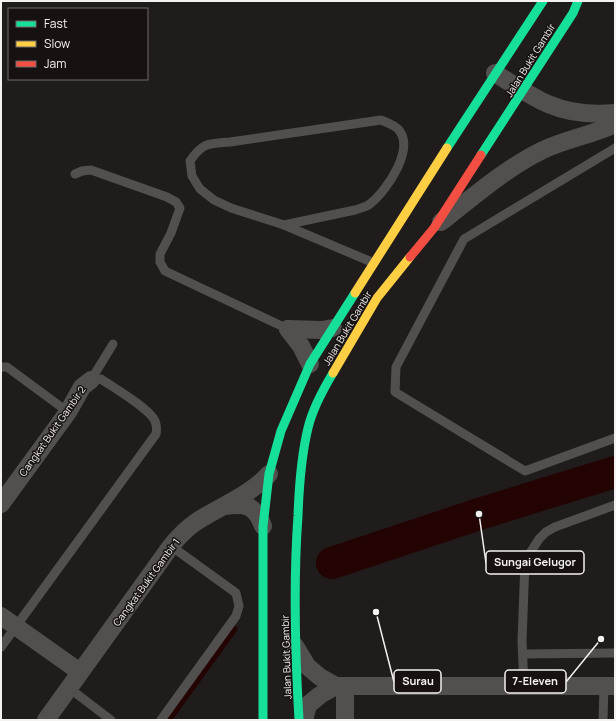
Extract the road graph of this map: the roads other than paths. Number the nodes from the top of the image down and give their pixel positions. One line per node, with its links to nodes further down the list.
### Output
1 (543, 1): 3 (main road, Jalan Bukit Gambir)
2 (578, 1): 4 (main road, Jalan Bukit Gambir)
3 (495, 73): 4 (street); 11 (main road, Jalan Bukit Gambir)
4 (524, 90): 5 (street); 10 (main road, Jalan Bukit Gambir)
5 (615, 113)
6 (615, 124): 10 (street)
7 (615, 148): 19 (lane)
8 (75, 174): 13 (lane)
9 (284, 225): 9 (lane); 11 (lane)
10 (434, 228): 28 (main road, Jalan Bukit Gambir)
11 (374, 264): 12 (main road, Jalan Bukit Gambir)
12 (333, 328): 13 (street); 15 (main road, Jalan Bukit Gambir)
13 (288, 329): 15 (street)
14 (113, 344): 17 (lane)
15 (310, 364): 20 (main road, Jalan Bukit Gambir)
16 (1, 367): 18 (lane)
17 (91, 380): 18 (street, Cangkat Bukit Gambir 2); 27 (lane)
18 (68, 412): 21 (street, Cangkat Bukit Gambir 2)
19 (615, 438)
20 (269, 474): 23 (street, Cangkat Bukit Gambir 1); 24 (main road, Jalan Bukit Gambir)
21 (1, 504)
22 (615, 505): 31 (lane)
23 (224, 506): 24 (street, Cangkat Bukit Gambir 1); 25 (street, Cangkat Bukit Gambir 1)
24 (263, 526): 40 (main road, Jalan Bukit Gambir)
25 (171, 546): 32 (street, Cangkat Bukit Gambir 1); 39 (lane)
26 (1, 616): 27 (street)
27 (16, 627): 29 (lane); 32 (street)
28 (295, 646): 33 (street); 41 (main road, Jalan Bukit Gambir)
29 (1, 647)
30 (615, 653): 31 (lane)
31 (523, 654): 34 (lane)
32 (80, 672): 36 (street, Cangkat Bukit Gambir 1)
33 (340, 686): 34 (street); 42 (street); 43 (street)
34 (524, 686): 35 (street)
35 (610, 686): 44 (lane)
36 (69, 688): 37 (street, Cangkat Bukit Gambir 1); 38 (lane)
37 (46, 720)
38 (111, 720)
39 (161, 720)
40 (263, 720)
41 (299, 720)
42 (304, 720)
43 (345, 720)
44 (603, 720)

